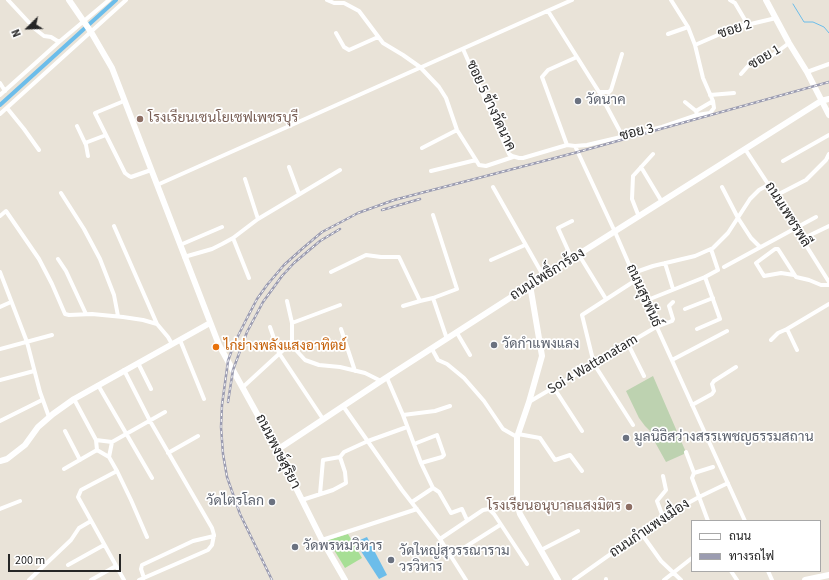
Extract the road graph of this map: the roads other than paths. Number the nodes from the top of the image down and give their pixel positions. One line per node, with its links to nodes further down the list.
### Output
1 (8, 0): 20 (street)
2 (69, 0): 13 (street, ถนนพงษ์สุริยา)
3 (109, 0): 13 (street)
4 (126, 0): 16 (street)
5 (327, 0): 10 (street)
6 (572, 0): 11 (street)
7 (671, 0): 15 (street)
8 (730, 0): 14 (street)
9 (766, 0): 12 (street)
10 (344, 2): 19 (street)
11 (548, 11): 23 (street); 25 (street)
12 (776, 18): 14 (street, ซอย 2); 21 (street)
13 (84, 23): 16 (street, ถนนพงษ์สุริยา); 20 (street)
14 (748, 25): 22 (street, ซอย 2)
15 (688, 27): 18 (street); 22 (street)
16 (91, 32): 37 (street, ถนนพงษ์สุริยา); 41 (street)
17 (336, 33): 19 (street)
18 (668, 34)
19 (378, 37): 27 (street)
20 (59, 42): 31 (street)
21 (789, 43): 28 (street); 29 (street, ซอย 1)
22 (695, 45): 35 (street)
23 (463, 49): 27 (street); 59 (street, ซอย 5 ข้างวัดนาค)
24 (622, 54): 32 (street)
25 (577, 57): 32 (street); 51 (street)
26 (829, 64): 28 (street)
27 (420, 68): 46 (street); 68 (street)
28 (807, 72): 39 (street)
29 (741, 74)
30 (0, 82): 31 (street)
31 (5, 91): 34 (street)
32 (599, 92): 49 (street)
33 (734, 93): 35 (street)
34 (0, 95)
35 (710, 95): 38 (street)
36 (829, 99): 39 (street, ถนนโพธิ์การ้อง)
37 (124, 101): 47 (street); 64 (street, ถนนพงษ์สุริยา)
38 (713, 101): 42 (street, ซอย 3); 42 (street, ซอย 3)
39 (821, 101): 44 (street); 54 (street, ถนนโพธิ์การ้อง)
40 (685, 102): 42 (street)
41 (7, 108): 43 (street); 55 (street)
42 (696, 113): 49 (street, ซอย 3)
43 (0, 114)
44 (829, 115)
45 (77, 126): 50 (street)
46 (457, 130): 53 (street); 60 (street)
47 (106, 135): 50 (street); 64 (street)
48 (829, 135): 61 (street)
49 (623, 137): 52 (street, ซอย 3)
50 (85, 143): 58 (street)
51 (567, 145): 52 (street); 59 (street, ซอย 5 ข้างวัดนาค)
52 (575, 146): 87 (street, ถนนสุรพันธ์)
53 (422, 148)
54 (745, 149): 69 (street, ถนนเพชรพลี); 75 (street, ถนนโพธิ์การ้อง)
55 (40, 150)
56 (653, 154): 63 (street)
57 (829, 154): 74 (street)
58 (88, 156)
59 (513, 157): 60 (street)
60 (476, 160): 66 (street)
61 (783, 161)
62 (289, 167): 73 (street)
63 (641, 167): 75 (street); 78 (street)
64 (151, 170): 68 (street, ถนนพงษ์สุริยา)
65 (340, 170): 73 (street)
66 (431, 171)
67 (245, 180): 81 (street)
68 (157, 185): 90 (street, ถนนพงษ์สุริยา)
69 (768, 185): 74 (street, ถนนเพชรพลี); 80 (street)
70 (492, 187): 91 (street)
71 (722, 187): 80 (street)
72 (61, 194): 127 (street)
73 (299, 194): 81 (street)
74 (776, 196): 86 (street, ถนนเพชรพลี)
75 (662, 202): 78 (street, ถนนโพธิ์การ้อง)
76 (433, 215): 113 (street)
77 (0, 216): 126 (street)
78 (640, 216): 87 (street, ถนนโพธิ์การ้อง)
79 (816, 217): 86 (street)
80 (738, 218): 92 (street); 93 (street)
81 (258, 219): 88 (street)
82 (572, 221): 98 (street)
83 (114, 226): 130 (street)
84 (829, 226): 89 (street)
85 (222, 227): 90 (street)
86 (797, 228): 89 (street, ถนนเพชรพลี); 92 (street)
87 (615, 232): 94 (street, ถนนโพธิ์การ้อง); 103 (street, ถนนสุรพันธ์)
88 (233, 238): 95 (street); 106 (street)
89 (802, 239): 109 (street, ถนนเพชรพลี)
90 (180, 245): 95 (street, ถนนพงษ์สุริยา)
91 (525, 245): 97 (street); 107 (street)
92 (760, 247): 100 (street)
93 (711, 249): 99 (street); 105 (street)
94 (579, 255): 98 (street, ถนนโพธิ์การ้อง); 115 (street)
95 (184, 257): 128 (street, ถนนพงษ์สุริยา)
96 (58, 259): 126 (street)
97 (491, 260)
98 (572, 260): 107 (street, ถนนโพธิ์การ้อง)
99 (665, 263): 103 (street); 112 (street)
100 (724, 267)
101 (0, 272): 119 (street)
102 (331, 272): 117 (street)
103 (633, 273): 108 (street, ถนนสุรพันธ์)
104 (794, 275): 104 (street); 111 (street)
105 (705, 277): 112 (street); 114 (street)
106 (249, 278)
107 (544, 278): 110 (street, ถนนโพธิ์การ้อง)
108 (636, 280): 115 (street); 118 (street, ถนนสุรพันธ์)
109 (829, 282)
110 (530, 285): 137 (street, ถนนโพธิ์การ้อง); 168 (street)
111 (829, 285)
112 (673, 289): 118 (street)
113 (432, 298): 117 (street); 139 (street)
114 (713, 298): 125 (street); 134 (street)
115 (606, 299): 153 (street)
116 (287, 301): 129 (street)
117 (420, 301): 123 (street)
118 (645, 301): 132 (street, ถนนสุรพันธ์)
119 (11, 302): 124 (street); 142 (street)
120 (673, 302): 132 (street, Soi 4 Wattanatam)
121 (829, 304): 135 (street)
122 (340, 305): 129 (street)
123 (403, 306)
124 (0, 307)
125 (685, 310)
126 (86, 314): 127 (street)
127 (118, 316): 130 (street)
128 (210, 323): 140 (street); 162 (street, ถนนพงษ์สุริยา)
129 (292, 323): 143 (street)
130 (157, 324): 144 (street)
131 (270, 326): 149 (street)
132 (656, 327): 145 (street, Soi 4 Wattanatam); 151 (street, ถนนสุรพันธ์)
133 (341, 329): 157 (street)
134 (697, 329)
135 (786, 329): 141 (street); 148 (street)
136 (727, 331): 151 (street)
137 (457, 333): 139 (street, ถนนโพธิ์การ้อง); 150 (street)
138 (52, 336): 142 (street)
139 (447, 339): 147 (street, ถนนโพธิ์การ้อง)
140 (180, 340): 144 (street); 166 (street)
141 (771, 340)
142 (27, 342): 146 (street); 156 (street)
143 (292, 342): 149 (street); 157 (street)
144 (172, 344): 152 (street)
145 (628, 344): 153 (street, Soi 4 Wattanatam); 158 (street)
146 (0, 349)
147 (432, 349): 159 (street, ถนนโพธิ์การ้อง); 184 (street)
148 (797, 350)
149 (279, 353): 162 (street); 175 (street)
150 (470, 355)
151 (672, 360): 169 (street, ถนนสุรพันธ์)
152 (138, 363): 155 (street); 164 (street)
153 (594, 364): 163 (street, Soi 4 Wattanatam); 178 (street)
154 (736, 367): 169 (street)
155 (124, 370): 161 (street); 176 (street)
156 (34, 371): 160 (street); 167 (street)
157 (355, 371): 159 (street)
158 (644, 376)
159 (384, 379): 170 (street, ถนนโพธิ์การ้อง); 173 (street)
160 (0, 380)
161 (98, 385): 165 (street); 182 (street)
162 (243, 387): 190 (street, ถนนพงษ์สุริยา)
163 (554, 388): 168 (street, Soi 4 Wattanatam); 181 (street)
164 (151, 389)
165 (74, 399): 174 (street); 185 (street)
166 (204, 399)
167 (42, 400): 174 (street); 177 (street)
168 (530, 402): 184 (street)
169 (692, 405): 205 (street, ถนนสุรพันธ์)
170 (343, 406): 175 (street, ถนนโพธิ์การ้อง); 186 (street)
171 (450, 406): 173 (street)
172 (165, 412): 176 (street)
173 (403, 415): 179 (street)
174 (50, 417): 196 (street)
175 (323, 419): 190 (street, ถนนโพธิ์การ้อง)
176 (150, 420): 182 (street); 192 (street)
177 (0, 421)
178 (633, 425)
179 (407, 427): 186 (street); 188 (street)
180 (64, 431): 195 (street)
181 (582, 431)
182 (127, 434): 187 (street); 204 (street)
183 (198, 436): 192 (street)
184 (518, 436): 201 (street); 227 (street)
185 (96, 440): 187 (street); 189 (street)
186 (368, 441): 194 (street); 211 (street)
187 (112, 442): 193 (street)
188 (414, 444): 197 (street); 197 (street)
189 (97, 450): 193 (street); 195 (street)
190 (277, 450): 209 (street, ถนนพงษ์สุริยา)
191 (686, 452): 202 (street)
192 (168, 453): 222 (street)
193 (108, 456): 200 (street)
194 (340, 457): 207 (street); 207 (street)
195 (80, 460): 199 (street)
196 (0, 461)
197 (421, 464): 206 (street)
198 (713, 467): 202 (street)
199 (64, 469)
200 (117, 471): 218 (street); 223 (street)
201 (582, 471)
202 (694, 473): 208 (street)
203 (662, 476): 214 (street)
204 (152, 478)
205 (728, 483): 208 (street, ถนนกำแพงเมี่อง); 217 (street, ถนนสุรพันธ์)
206 (434, 488): 211 (street); 215 (street)
207 (320, 494): 209 (street)
208 (699, 497): 214 (street, ถนนกำแพงเมี่อง); 216 (street)
209 (302, 500): 225 (street, ถนนพงษ์สุริยา)
210 (20, 501): 212 (street)
211 (412, 502): 213 (street)
212 (0, 509)
213 (417, 509): 224 (street); 225 (street)
214 (663, 517): 221 (street, ถนนกำแพงเมี่อง)
215 (467, 520): 219 (street); 224 (street)
216 (708, 520)
217 (745, 520)
218 (91, 521): 226 (street); 236 (street)
219 (500, 524): 228 (street); 231 (street)
220 (578, 531): 227 (street)
221 (641, 533): 233 (street); 243 (street, ถนนกำแพงเมี่อง)
222 (214, 536): 235 (street); 235 (street)
223 (147, 537)
224 (440, 539): 228 (street)
225 (322, 540): 240 (street, ถนนพงษ์สุริยา)
226 (104, 545): 230 (street); 232 (street)
227 (540, 550): 242 (street)
228 (451, 556): 241 (street)
229 (691, 559): 233 (street)
230 (68, 564)
231 (527, 564)
232 (116, 566): 237 (street); 238 (street)
233 (673, 572): 244 (street); 245 (street)
234 (829, 575): 246 (street)
235 (144, 578): 239 (street)
236 (29, 580)
237 (91, 580)
238 (124, 580)
239 (139, 580)
240 (346, 580)
241 (466, 580)
242 (558, 580)
243 (574, 580)
244 (664, 580)
245 (681, 580)
246 (805, 580)

